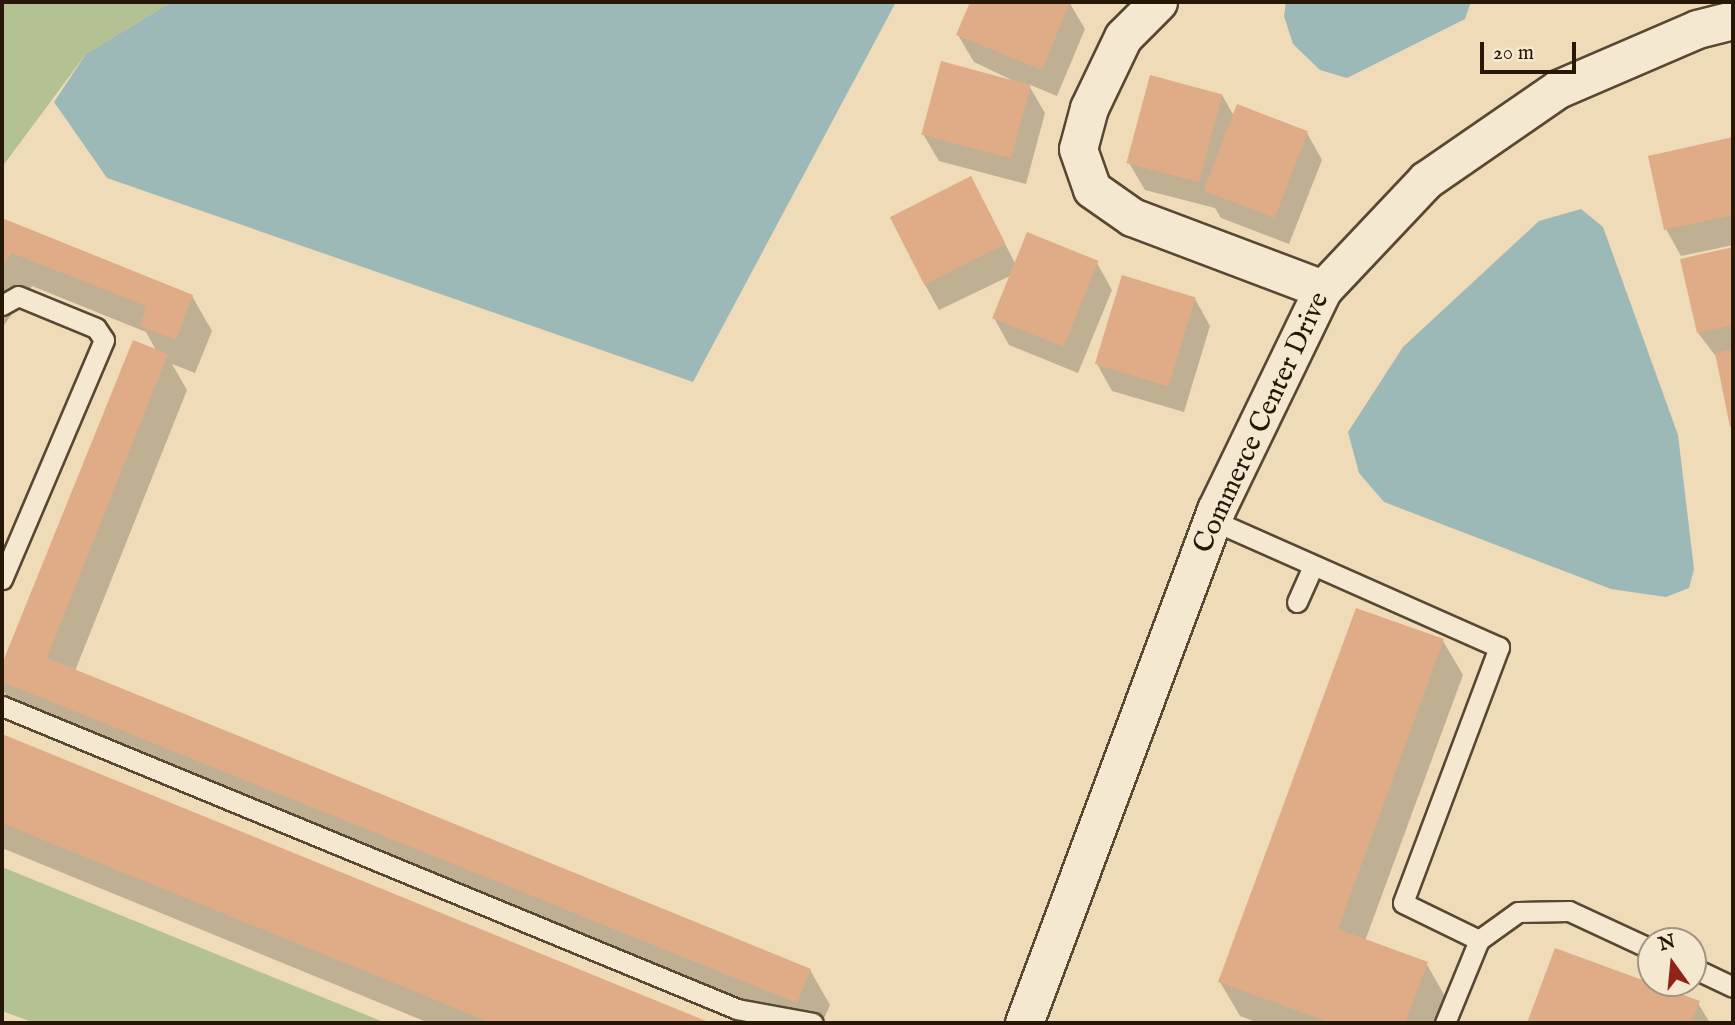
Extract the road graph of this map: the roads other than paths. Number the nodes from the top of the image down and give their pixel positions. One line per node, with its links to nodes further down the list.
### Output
1 (1158, 2): 3 (street)
2 (1733, 20): 3 (street, Commerce Center Drive)
3 (1323, 289): 5 (street, Commerce Center Drive)
4 (2, 305): 7 (lane)
5 (1212, 520): 6 (lane); 15 (street, Commerce Center Drive)
6 (1313, 566): 8 (lane); 10 (lane)
7 (2, 579)
8 (1297, 601)
9 (2, 706): 14 (lane)
10 (1479, 940): 11 (lane); 16 (lane)
11 (1637, 943)
12 (1707, 974): 13 (lane)
13 (1733, 986)
14 (813, 1023)
15 (1024, 1023)
16 (1445, 1023)

